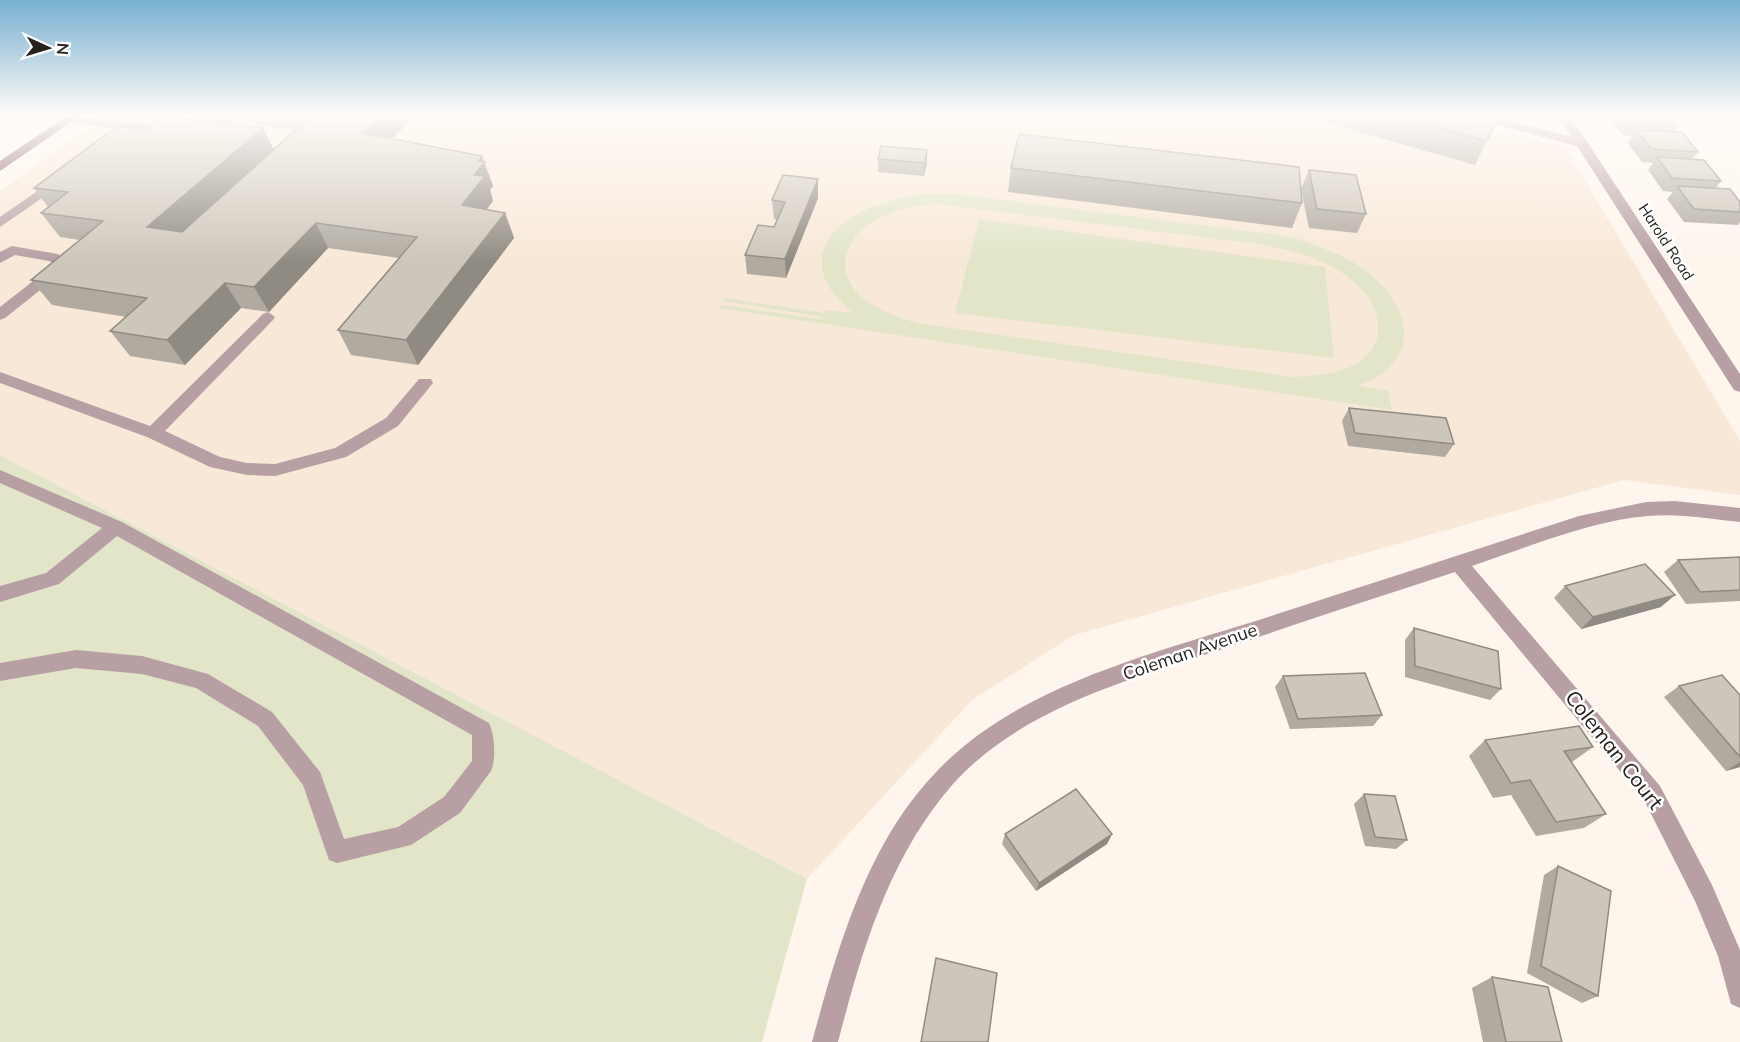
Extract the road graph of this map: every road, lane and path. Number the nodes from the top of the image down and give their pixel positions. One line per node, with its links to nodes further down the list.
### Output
1 (1595, 165): 9 (street, Harold Road)
2 (68, 174): 3 (street)
3 (0, 223)
4 (0, 259): 5 (street)
5 (0, 315)
6 (268, 317): 10 (street)
7 (0, 377): 10 (street)
8 (425, 383): 10 (street)
9 (1740, 386)
10 (153, 433)
11 (0, 476): 13 (street)
12 (1740, 515): 14 (street, Coleman Avenue)
13 (116, 527): 15 (street); 16 (street)
14 (1459, 564): 17 (street, Coleman Court); 18 (street, Coleman Avenue)
15 (0, 594)
16 (0, 672)
17 (1740, 994)
18 (825, 1042)

